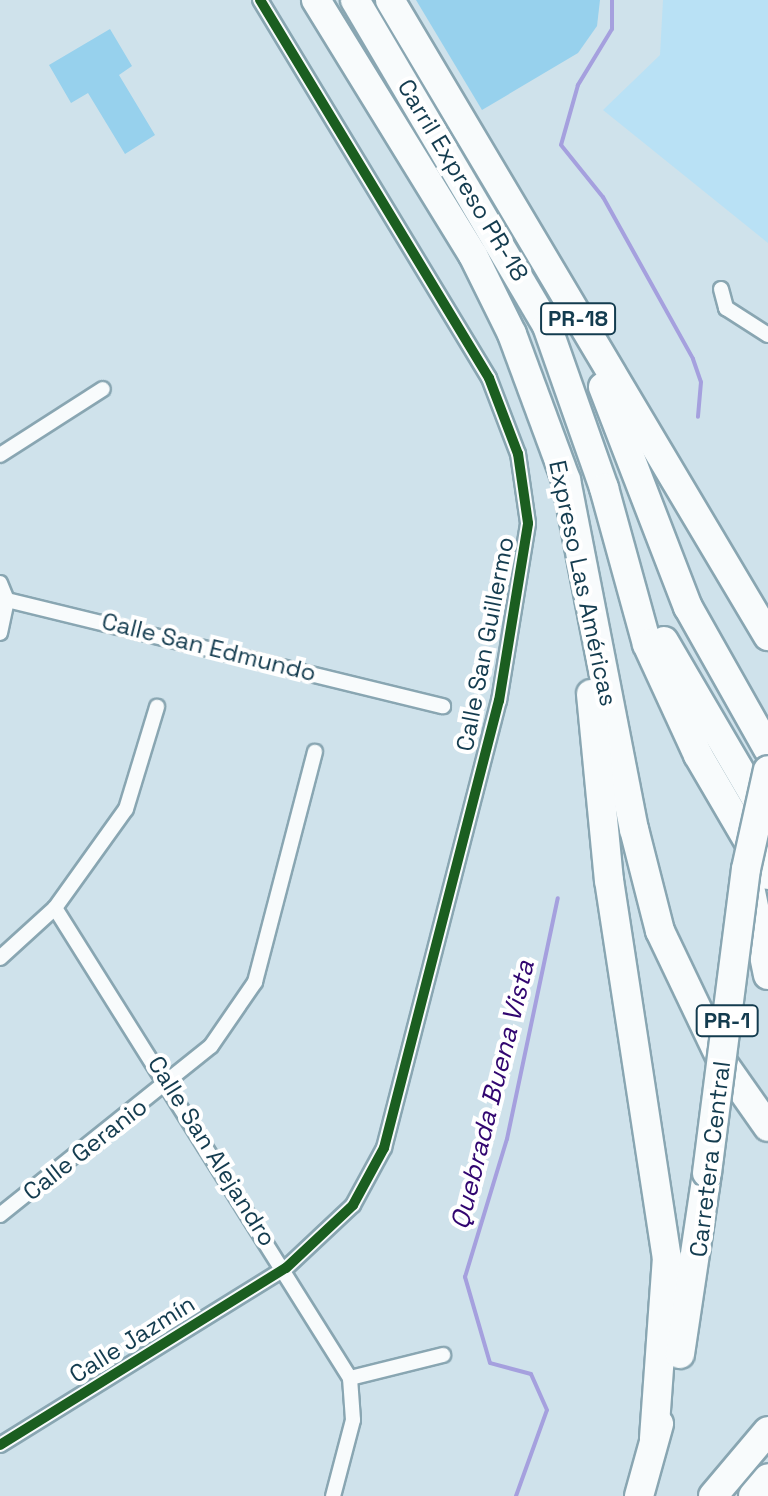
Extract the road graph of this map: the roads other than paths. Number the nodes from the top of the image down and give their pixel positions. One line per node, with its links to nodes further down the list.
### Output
1 (260, 0): 31 (street, Calle San Guillermo)
2 (316, 0): 11 (highway, Expreso Las Américas / PR-18)
3 (355, 0): 13 (highway, Carril Expreso PR-18)
4 (390, 0): 6 (highway, PR-18)
5 (721, 289): 7 (street)
6 (578, 319): 10 (highway, PR-18); 20 (highway)
7 (768, 335)
8 (103, 389): 9 (street)
9 (0, 455)
10 (697, 520): 15 (highway); 17 (highway, PR-18)
11 (584, 582): 29 (highway, Expreso Las Américas / PR-18); 35 (highway)
12 (0, 583): 14 (street)
13 (633, 593): 23 (highway); 24 (highway)
14 (7, 600): 16 (street); 18 (street, Calle San Edmundo)
15 (768, 602)
16 (0, 633)
17 (768, 636)
18 (443, 706)
19 (157, 707): 25 (street)
20 (768, 749)
21 (315, 752): 28 (street, Calle Geranio)
22 (768, 770): 24 (highway, Carretera Central / PR-1, bridge)
23 (768, 819)
24 (757, 872): 27 (highway); 35 (highway, Carretera Central / PR-1, bridge)
25 (55, 908): 26 (street); 28 (street, Calle San Alejandro)
26 (0, 958)
27 (768, 975)
28 (169, 1082): 30 (street, Calle Geranio); 31 (street, Calle San Alejandro)
29 (768, 1127)
30 (0, 1215)
31 (286, 1268): 33 (street, Calle San Alejandro); 36 (street, Calle Jazmín)
32 (443, 1355): 33 (street)
33 (350, 1378): 38 (street, Calle San Alejandro)
34 (768, 1431): 40 (highway)
35 (654, 1439): 39 (highway, Carretera Central / PR-1)
36 (0, 1445)
37 (768, 1478): 41 (highway)
38 (333, 1496)
39 (639, 1496)
40 (713, 1496)
41 (753, 1496)

